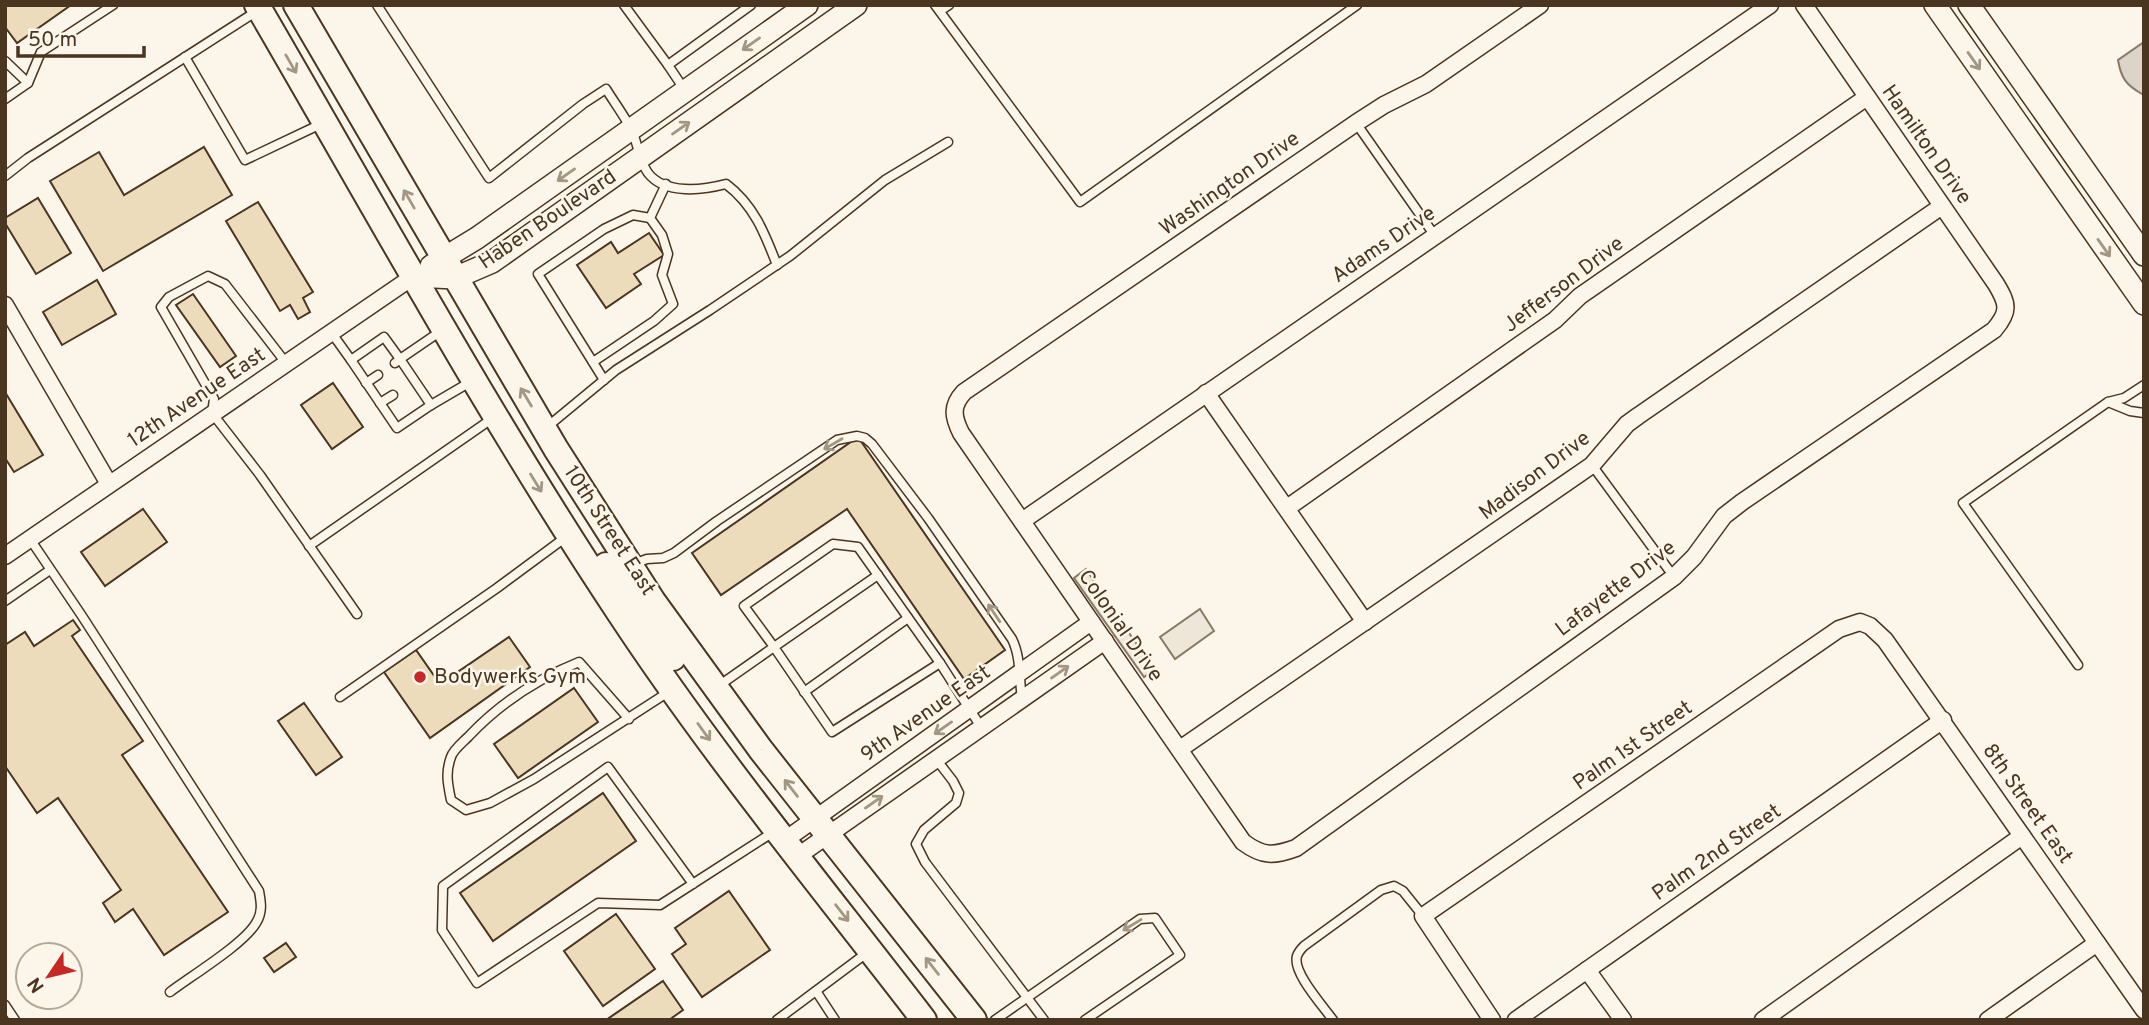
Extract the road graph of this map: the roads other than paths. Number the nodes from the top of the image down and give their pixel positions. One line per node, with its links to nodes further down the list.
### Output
1 (113, 5): 20 (lane)
2 (296, 5): 38 (main road, 10th Street East, one-way to 2)
3 (377, 5): 26 (lane)
4 (624, 5): 19 (lane)
5 (751, 5): 19 (lane)
6 (807, 5): 21 (street, Haben Boulevard, one-way to 21)
7 (856, 5): 29 (street, Haben Boulevard, one-way to 7)
8 (949, 5): 16 (lane)
9 (1357, 5): 16 (lane)
10 (1540, 5): 25 (street, Washington Drive)
11 (1770, 5): 35 (street, Adams Drive)
12 (1804, 5): 22 (street, Hamilton Drive)
13 (1935, 5): 30 (street, one-way to 30)
14 (1969, 5): 27 (street)
15 (258, 7): 17 (lane); 24 (main road, 10th Street East, one-way to 24)
16 (938, 8)
17 (185, 57): 24 (lane); 31 (lane)
18 (5, 61): 20 (lane)
19 (668, 65): 21 (lane)
20 (28, 83): 23 (lane)
21 (685, 90): 26 (street, Haben Boulevard)
22 (1867, 97): 33 (street, Hamilton Drive); 66 (street, Jefferson Drive)
23 (5, 99)
24 (325, 122): 39 (main road, 10th Street East)
25 (1356, 123): 35 (lane); 59 (street, Washington Drive)
26 (631, 129): 29 (lane); 38 (street, Haben Boulevard, one-way to 38)
27 (2063, 141): 30 (street); 36 (street)
28 (948, 142): 37 (lane)
29 (640, 157): 32 (lane); 38 (street, Haben Boulevard)
30 (2040, 158): 40 (street, one-way to 40)
31 (5, 176)
32 (666, 184): 34 (lane); 37 (lane)
33 (1942, 206): 42 (street, Hamilton Drive); 64 (street, Madison Drive)
34 (650, 218): 47 (lane); 47 (lane)
35 (1435, 236): 54 (street, Adams Drive)
36 (2144, 255)
37 (777, 265): 51 (lane)
38 (449, 268): 39 (street, Haben Boulevard); 63 (main road, 10th Street East, one-way to 38)
39 (414, 276): 43 (main road, 10th Street East); 44 (street, 12th Avenue East)
40 (2144, 304)
41 (5, 305): 65 (street)
42 (2006, 312): 75 (street, Lafayette Drive)
43 (445, 328): 46 (lane); 50 (main road, 10th Street East)
44 (331, 332): 45 (lane); 48 (street, 12th Avenue East)
45 (351, 360): 46 (lane); 52 (lane)
46 (398, 361): 58 (lane)
47 (593, 362): 51 (lane)
48 (286, 363): 60 (street, 12th Avenue East); 60 (lane)
49 (378, 375): 52 (lane)
50 (475, 380): 58 (lane); 62 (main road, 10th Street East)
51 (604, 380): 63 (lane)
52 (366, 383): 57 (lane)
53 (2144, 386): 56 (lane)
54 (1206, 393): 66 (street); 67 (street, Adams Drive)
55 (393, 394): 57 (lane)
56 (2108, 402): 61 (lane); 85 (lane)
57 (380, 403): 58 (lane)
58 (432, 405)
59 (954, 408): 67 (street, Colonial Drive)
60 (212, 413): 65 (street, 12th Avenue East); 70 (lane)
61 (2144, 413)
62 (496, 416): 68 (main road, 10th Street East, one-way to 68); 70 (lane)
63 (545, 429): 72 (main road, 10th Street East)
64 (1592, 465): 75 (lane); 80 (street, Madison Drive)
65 (109, 484): 69 (street, 12th Avenue East)
66 (1287, 508): 80 (street)
67 (1023, 521): 79 (street, Colonial Drive)
68 (569, 536): 87 (main road); 88 (main road, 10th Street East); 90 (lane)
69 (30, 539): 71 (street, 12th Avenue East); 73 (lane)
70 (309, 547): 77 (lane)
71 (5, 556)
72 (630, 566): 86 (lane, one-way to 72); 87 (main road, 10th Street East)
73 (50, 570): 76 (lane); 108 (lane)
74 (878, 575): 78 (lane); 83 (lane); 83 (lane)
75 (1674, 577): 101 (street, Lafayette Drive)
76 (5, 601)
77 (357, 614)
78 (908, 618): 84 (lane); 89 (lane)
79 (1091, 622): 82 (street, Colonial Drive); 86 (street, 9th Avenue East)
80 (1365, 622): 96 (street, Madison Drive)
81 (1870, 626): 94 (street, 8th Street East); 103 (street, Palm 1st Street)
82 (1105, 641): 91 (street, 9th Avenue East, one-way to 82); 96 (street, Colonial Drive)
83 (774, 647): 87 (lane); 89 (lane)
84 (940, 663): 89 (lane); 92 (lane)
85 (2078, 665)
86 (1018, 674): 91 (lane); 92 (street, 9th Avenue East)
87 (715, 688): 98 (main road, 10th Street East, one-way to 87)
88 (672, 689): 93 (lane); 100 (main road, 10th Street East, one-way to 100)
89 (804, 692)
90 (340, 697)
91 (1022, 699): 95 (street, 9th Avenue East)
92 (969, 710): 95 (lane); 98 (street, 9th Avenue East, one-way to 98)
93 (629, 719): 93 (lane)
94 (1943, 720): 99 (street, 8th Street East); 106 (street, Palm 2nd Street)
95 (981, 727): 97 (street, 9th Avenue East)
96 (1180, 748): 101 (street, Colonial Drive)
97 (936, 759): 98 (street, 9th Avenue East, one-way to 97); 109 (lane)
98 (822, 826): 100 (street, 9th Avenue East); 116 (main road, 10th Street East, one-way to 98)
99 (2022, 836): 104 (street, 8th Street East); 124 (street)
100 (787, 842): 102 (lane); 105 (main road, 10th Street East, one-way to 105)
101 (1269, 854)
102 (693, 884): 102 (lane)
103 (1423, 916): 120 (lane); 121 (street)
104 (2097, 943): 111 (street, 8th Street East); 125 (street)
105 (871, 950): 107 (lane); 115 (main road, 10th Street East)
106 (1587, 970): 122 (street, Palm 2nd Street); 123 (street)
107 (816, 991): 113 (lane); 114 (lane)
108 (170, 992)
109 (1027, 997): 117 (lane); 118 (lane); 119 (lane, one-way to 109)
110 (5, 1005): 112 (lane)
111 (2144, 1010)
112 (15, 1020)
113 (777, 1020)
114 (835, 1020)
115 (924, 1020)
116 (974, 1020)
117 (995, 1020)
118 (1044, 1020)
119 (1085, 1020)
120 (1333, 1020)
121 (1492, 1020)
122 (1516, 1020)
123 (1623, 1020)
124 (1763, 1020)
125 (1988, 1020)

